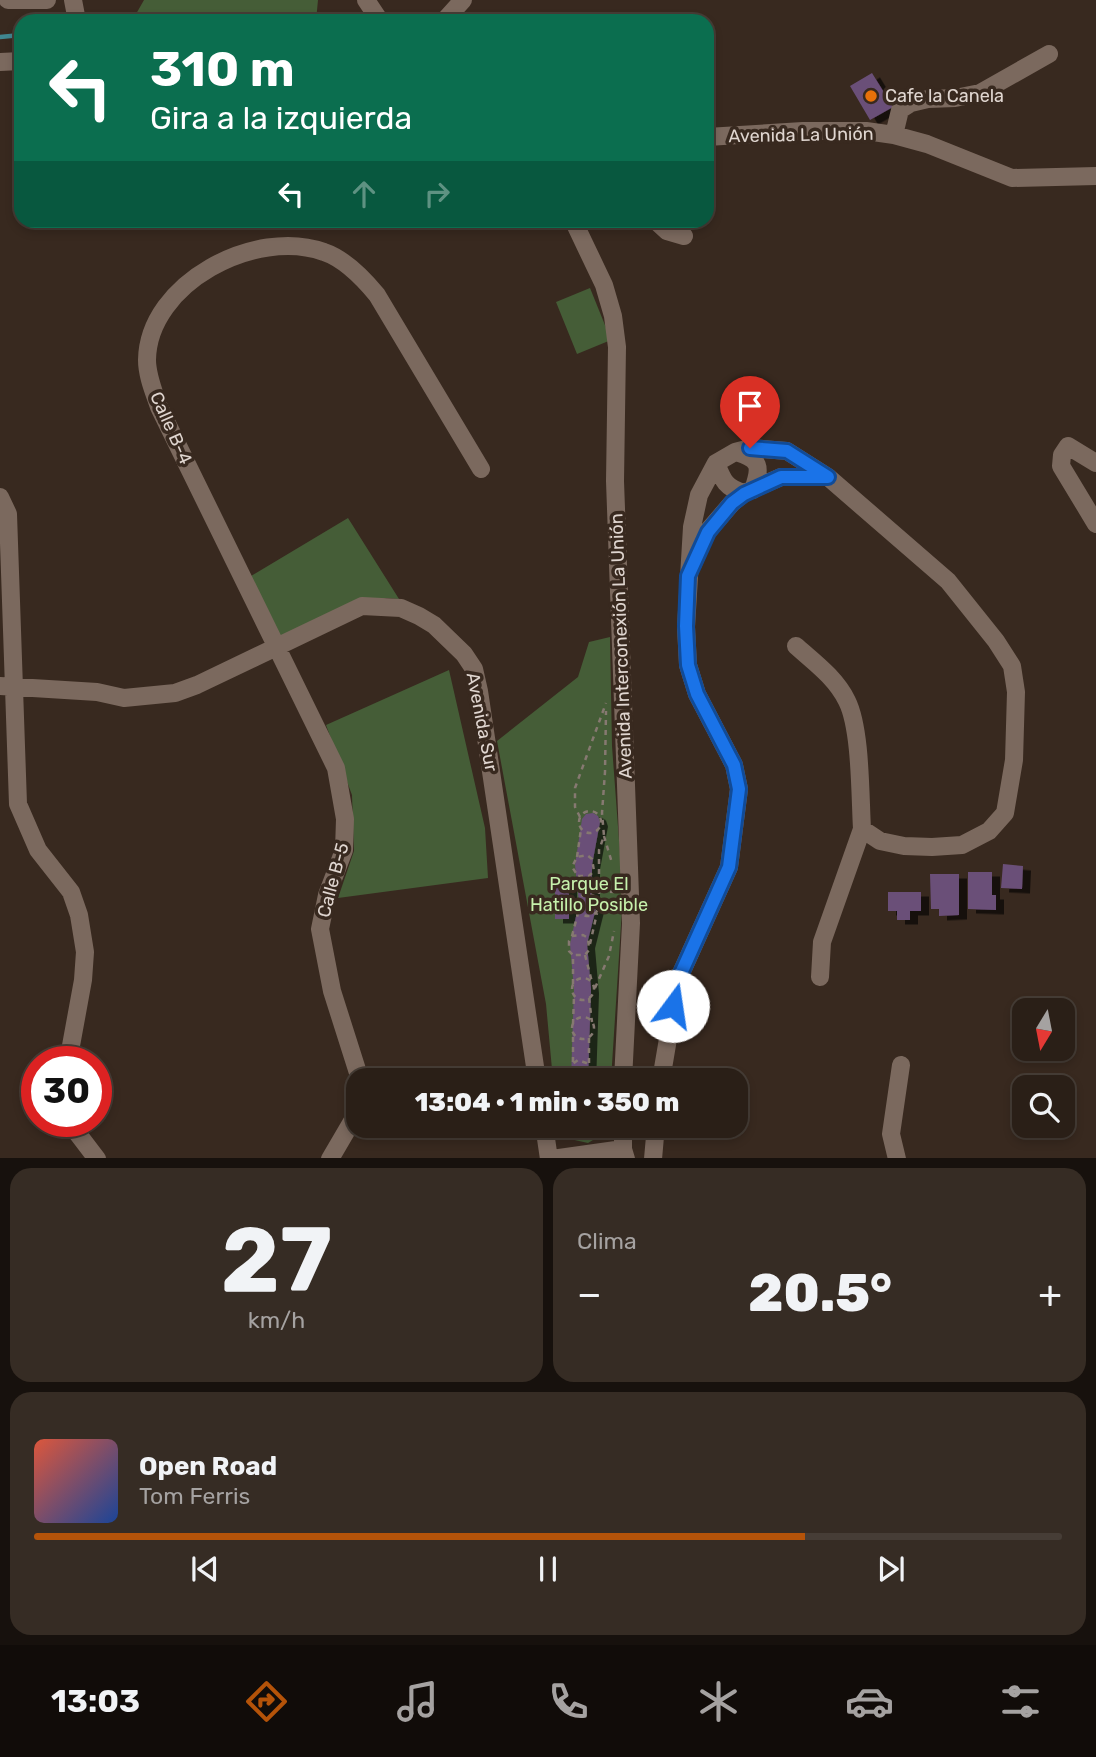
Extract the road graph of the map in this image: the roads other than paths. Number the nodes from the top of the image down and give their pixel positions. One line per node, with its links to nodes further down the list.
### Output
1 (8, 0): 2 (street)
2 (47, 0)
3 (463, 0): 4 (street)
4 (450, 14)
5 (1049, 54): 6 (street)
6 (894, 135): 7 (street, Avenida La Unión); 8 (street, Avenida La Unión)
7 (714, 137)
8 (1096, 176)
9 (577, 228): 29 (street, Avenida Interconexión La Unión)
10 (665, 228): 11 (street)
11 (684, 236)
12 (735, 452): 13 (street); 16 (street); 17 (street)
13 (716, 463): 17 (street); 20 (street)
14 (1096, 463): 19 (street)
15 (481, 469): 22 (street, Calle B-4)
16 (828, 477): 17 (street); 24 (street)
17 (749, 491): 20 (street)
18 (0, 497): 23 (street)
19 (1096, 524)
20 (688, 576): 30 (street)
21 (796, 646): 24 (street)
22 (275, 647): 23 (street, Avenida Sur); 28 (street, Avenida Sur); 36 (street, Calle B-5)
23 (7, 686): 26 (street)
24 (862, 829): 25 (street)
25 (820, 977)
26 (71, 1046)
27 (901, 1065): 39 (street)
28 (535, 1068)
29 (624, 1068)
30 (663, 1068)
31 (80, 1137): 35 (street)
32 (547, 1138): 37 (street)
33 (655, 1138): 38 (street)
34 (624, 1154): 37 (street)
35 (97, 1158)
36 (330, 1158)
37 (551, 1158)
38 (653, 1158)
39 (897, 1158)

